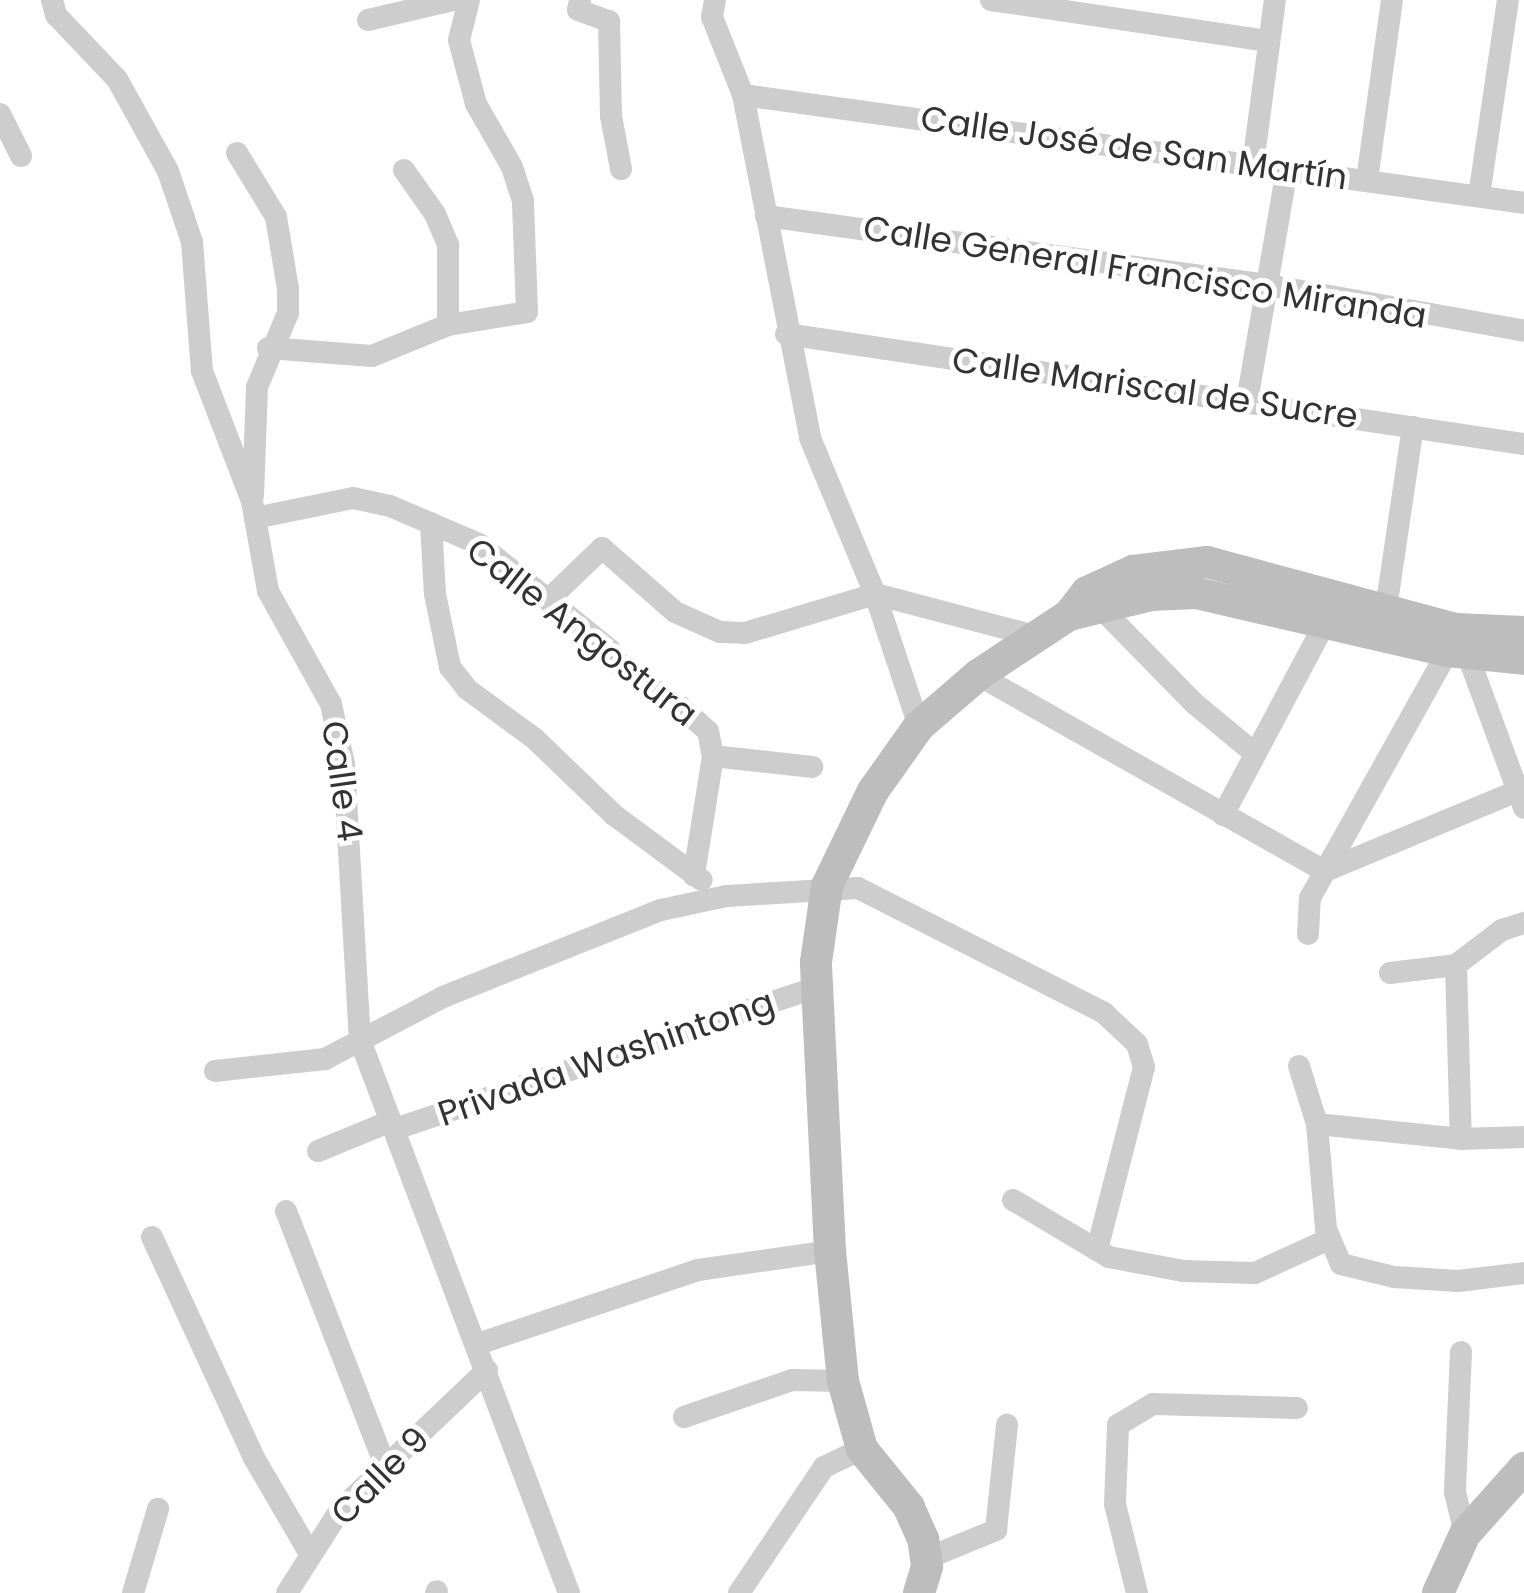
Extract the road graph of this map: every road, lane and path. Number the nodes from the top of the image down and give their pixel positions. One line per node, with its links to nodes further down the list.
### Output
1 (52, 0): 32 (street, Calle 4)
2 (452, 0): 10 (street)
3 (469, 0): 25 (street)
4 (580, 0): 17 (street)
5 (715, 0): 12 (street)
6 (991, 0): 11 (street)
7 (1275, 0): 11 (street)
8 (1392, 0): 20 (street)
9 (1508, 0): 21 (street)
10 (368, 20)
11 (1266, 41): 16 (street)
12 (743, 95): 16 (street, Calle José de San Martín); 23 (street)
13 (0, 114): 15 (street)
14 (237, 153): 28 (street)
15 (20, 156)
16 (1253, 164): 18 (street, Calle José de San Martín)
17 (621, 169)
18 (1287, 169): 20 (street, Calle José de San Martín); 24 (street)
19 (404, 170): 25 (street)
20 (1367, 180): 21 (street, Calle José de San Martín)
21 (1479, 196): 22 (street, Calle José de San Martín)
22 (1524, 203)
23 (766, 216): 24 (street, Calle General Francisco Miranda); 27 (street)
24 (1267, 285): 26 (street, Calle General Francisco Miranda); 29 (street)
25 (448, 325): 28 (street)
26 (1524, 331)
27 (786, 334): 29 (street, Calle Mariscal de Sucre); 34 (street)
28 (268, 348): 32 (street)
29 (1247, 401): 30 (street, Calle Mariscal de Sucre)
30 (1413, 427): 31 (street, Calle Mariscal de Sucre); 37 (street)
31 (1524, 444)
32 (253, 509): 33 (street, Calle Angostura); 59 (street, Calle 4)
33 (431, 524): 35 (street, Calle Angostura); 51 (street)
34 (875, 594): 35 (street); 40 (street); 44 (street)
35 (548, 600): 46 (street, Calle Angostura)
36 (1085, 606): 37 (main road); 38 (main road); 40 (main road); 45 (street)
37 (1386, 609): 39 (main road)
38 (1325, 623): 41 (main road); 45 (street)
39 (1524, 632)
40 (1035, 636): 43 (main road)
41 (1458, 652): 42 (main road); 48 (street); 50 (street)
42 (1524, 659)
43 (978, 675): 44 (main road); 49 (street)
44 (918, 726): 52 (main road)
45 (1253, 752): 49 (street)
46 (712, 756): 47 (street); 51 (street, Calle Angostura)
47 (812, 766)
48 (1521, 800): 50 (street)
49 (1223, 815): 50 (street)
50 (1325, 870): 55 (street)
51 (694, 875): 53 (street)
52 (830, 878): 53 (street); 58 (main road); 72 (street)
53 (727, 896): 59 (street)
54 (1524, 923): 56 (street)
55 (1308, 934)
56 (1456, 965): 57 (street); 65 (street)
57 (1390, 973)
58 (817, 986): 63 (street, Privada Washintong); 71 (main road)
59 (360, 1040): 61 (street); 63 (street, Calle 4)
60 (1298, 1066): 62 (street)
61 (215, 1071)
62 (1317, 1124): 65 (street); 70 (street)
63 (393, 1125): 66 (street, Privada Washintong); 74 (street, Calle 4)
64 (1524, 1137): 65 (street)
65 (1461, 1139)
66 (318, 1151)
67 (1013, 1200): 72 (street)
68 (286, 1211): 82 (street)
69 (152, 1236): 86 (street)
70 (1330, 1239): 72 (street); 73 (street)
71 (830, 1250): 74 (street); 77 (main road)
72 (1097, 1250)
73 (1524, 1273)
74 (478, 1344): 76 (street, Calle 4)
75 (1461, 1352): 85 (street)
76 (487, 1370): 82 (street, Calle 9); 90 (street, Calle 4)
77 (842, 1381): 79 (street); 81 (main road)
78 (1297, 1408): 93 (street)
79 (684, 1417)
80 (1007, 1425): 87 (street)
81 (862, 1448): 87 (main road); 91 (street)
82 (386, 1468): 86 (street, Calle 9)
83 (1524, 1468): 85 (main road)
84 (158, 1509): 88 (street)
85 (1465, 1534): 94 (main road)
86 (310, 1554): 89 (street, Calle 9)
87 (926, 1559): 92 (main road)
88 (133, 1593)
89 (288, 1593)
90 (568, 1593)
91 (739, 1593)
92 (919, 1593)
93 (1137, 1593)
94 (1438, 1593)

